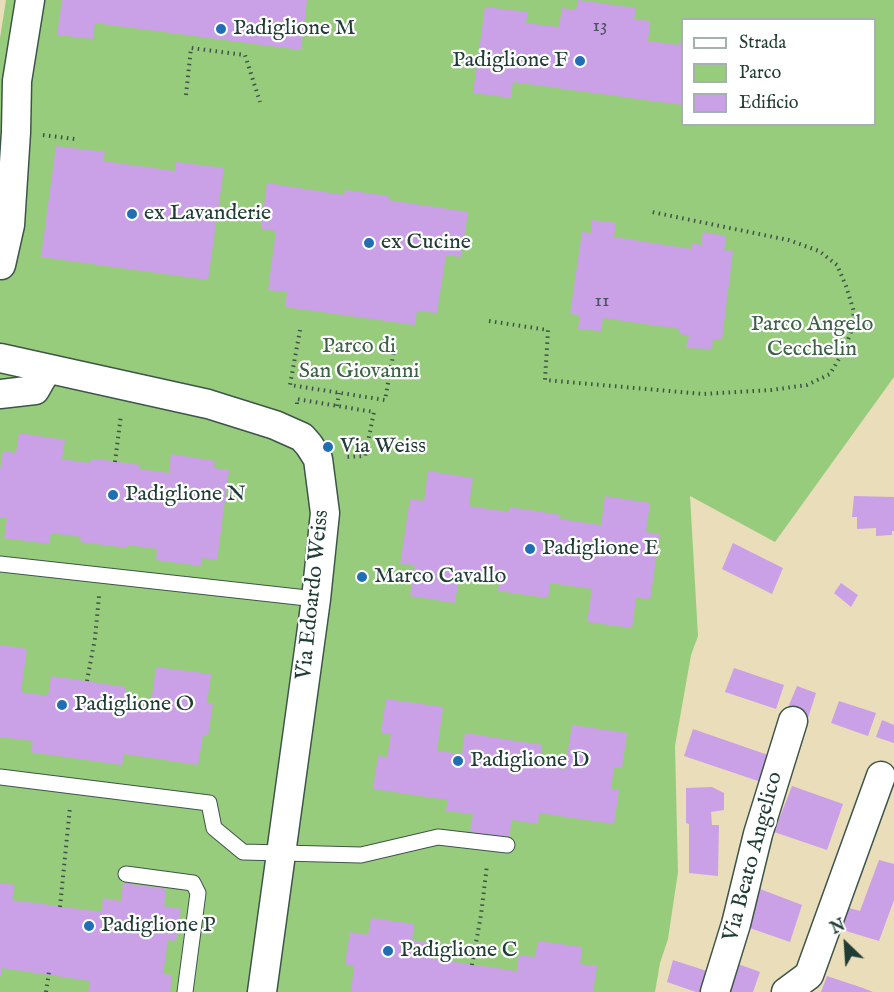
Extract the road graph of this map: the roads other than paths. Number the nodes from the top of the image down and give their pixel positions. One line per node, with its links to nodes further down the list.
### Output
1 (30, 0): 2 (street)
2 (0, 264)
3 (0, 358): 4 (street)
4 (47, 369): 5 (street); 7 (street, Via Edoardo Weiss)
5 (0, 394)
6 (0, 564): 7 (lane)
7 (316, 599): 12 (street, Via Edoardo Weiss)
8 (793, 721): 16 (street, Via Beato Angelico)
9 (881, 776): 17 (street)
10 (0, 777): 12 (lane)
11 (507, 845): 12 (lane)
12 (282, 854): 15 (street, Via Edoardo Weiss)
13 (126, 874): 14 (lane)
14 (185, 992)
15 (262, 992)
16 (715, 992)
17 (786, 992)

